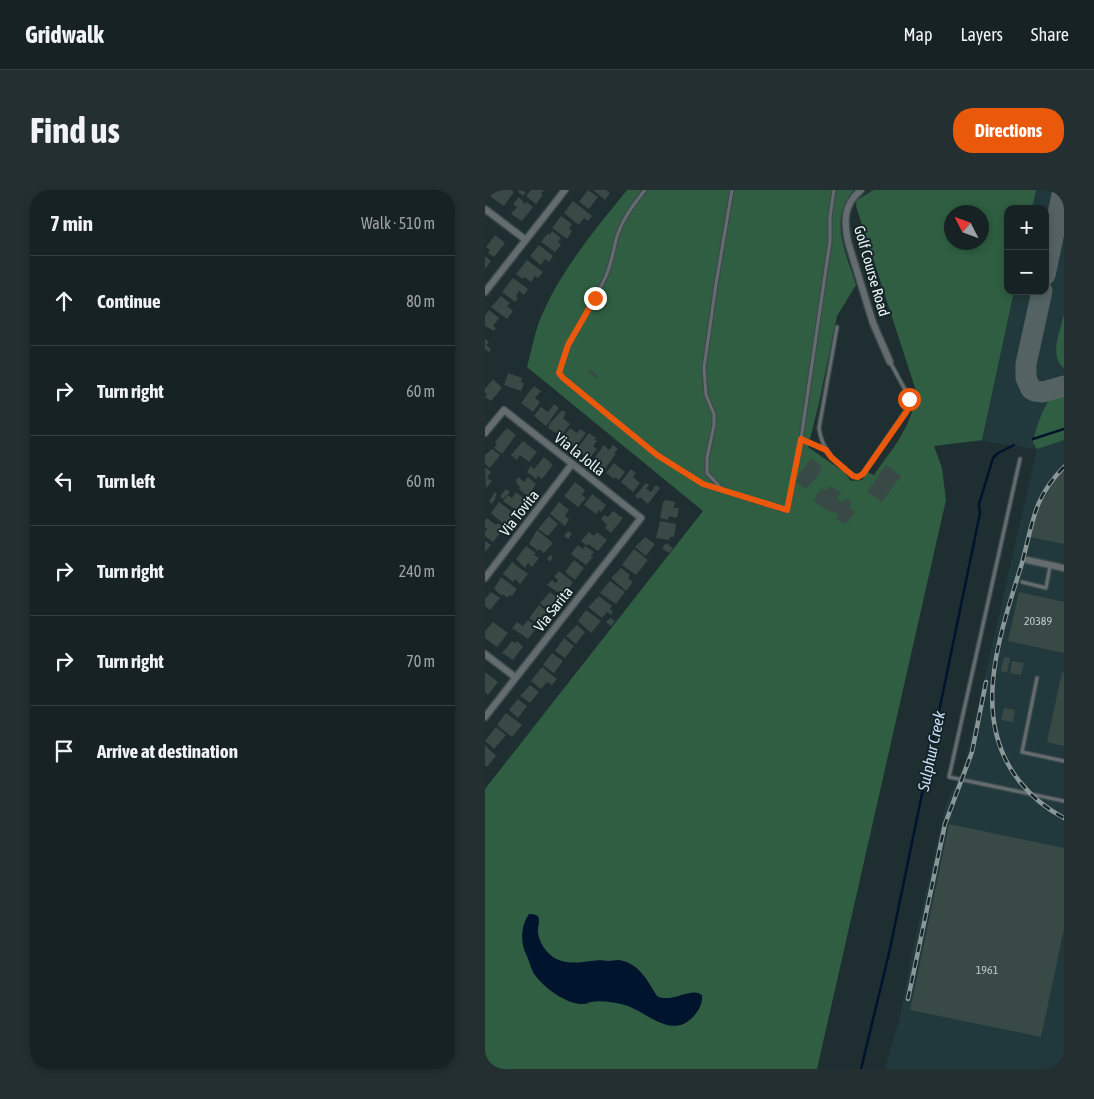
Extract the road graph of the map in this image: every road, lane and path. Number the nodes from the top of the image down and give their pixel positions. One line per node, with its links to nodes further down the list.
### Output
1 (565, 190): 7 (street)
2 (645, 190): 16 (lane)
3 (733, 190): 16 (lane)
4 (835, 190): 12 (lane)
5 (861, 190): 10 (street, Golf Course Road)
6 (485, 209): 7 (street)
7 (526, 240): 8 (street)
8 (485, 292)
9 (837, 327): 13 (lane)
10 (890, 362): 13 (lane)
11 (485, 433): 15 (street, Via la Jolla)
12 (801, 439): 13 (lane); 16 (lane)
13 (826, 450)
14 (1020, 459): 28 (lane)
15 (572, 464): 17 (street, Via la Jolla); 21 (street, Via Tovita)
16 (723, 490)
17 (641, 518): 24 (street, Via Sarita)
18 (1027, 560): 19 (street)
19 (1050, 565): 20 (street); 22 (lane)
20 (1064, 568)
21 (485, 578)
22 (1022, 582)
23 (485, 654): 24 (street)
24 (515, 677): 26 (street, Via Sarita)
25 (1037, 678): 27 (lane)
26 (485, 717)
27 (1064, 760)
28 (1064, 802)

